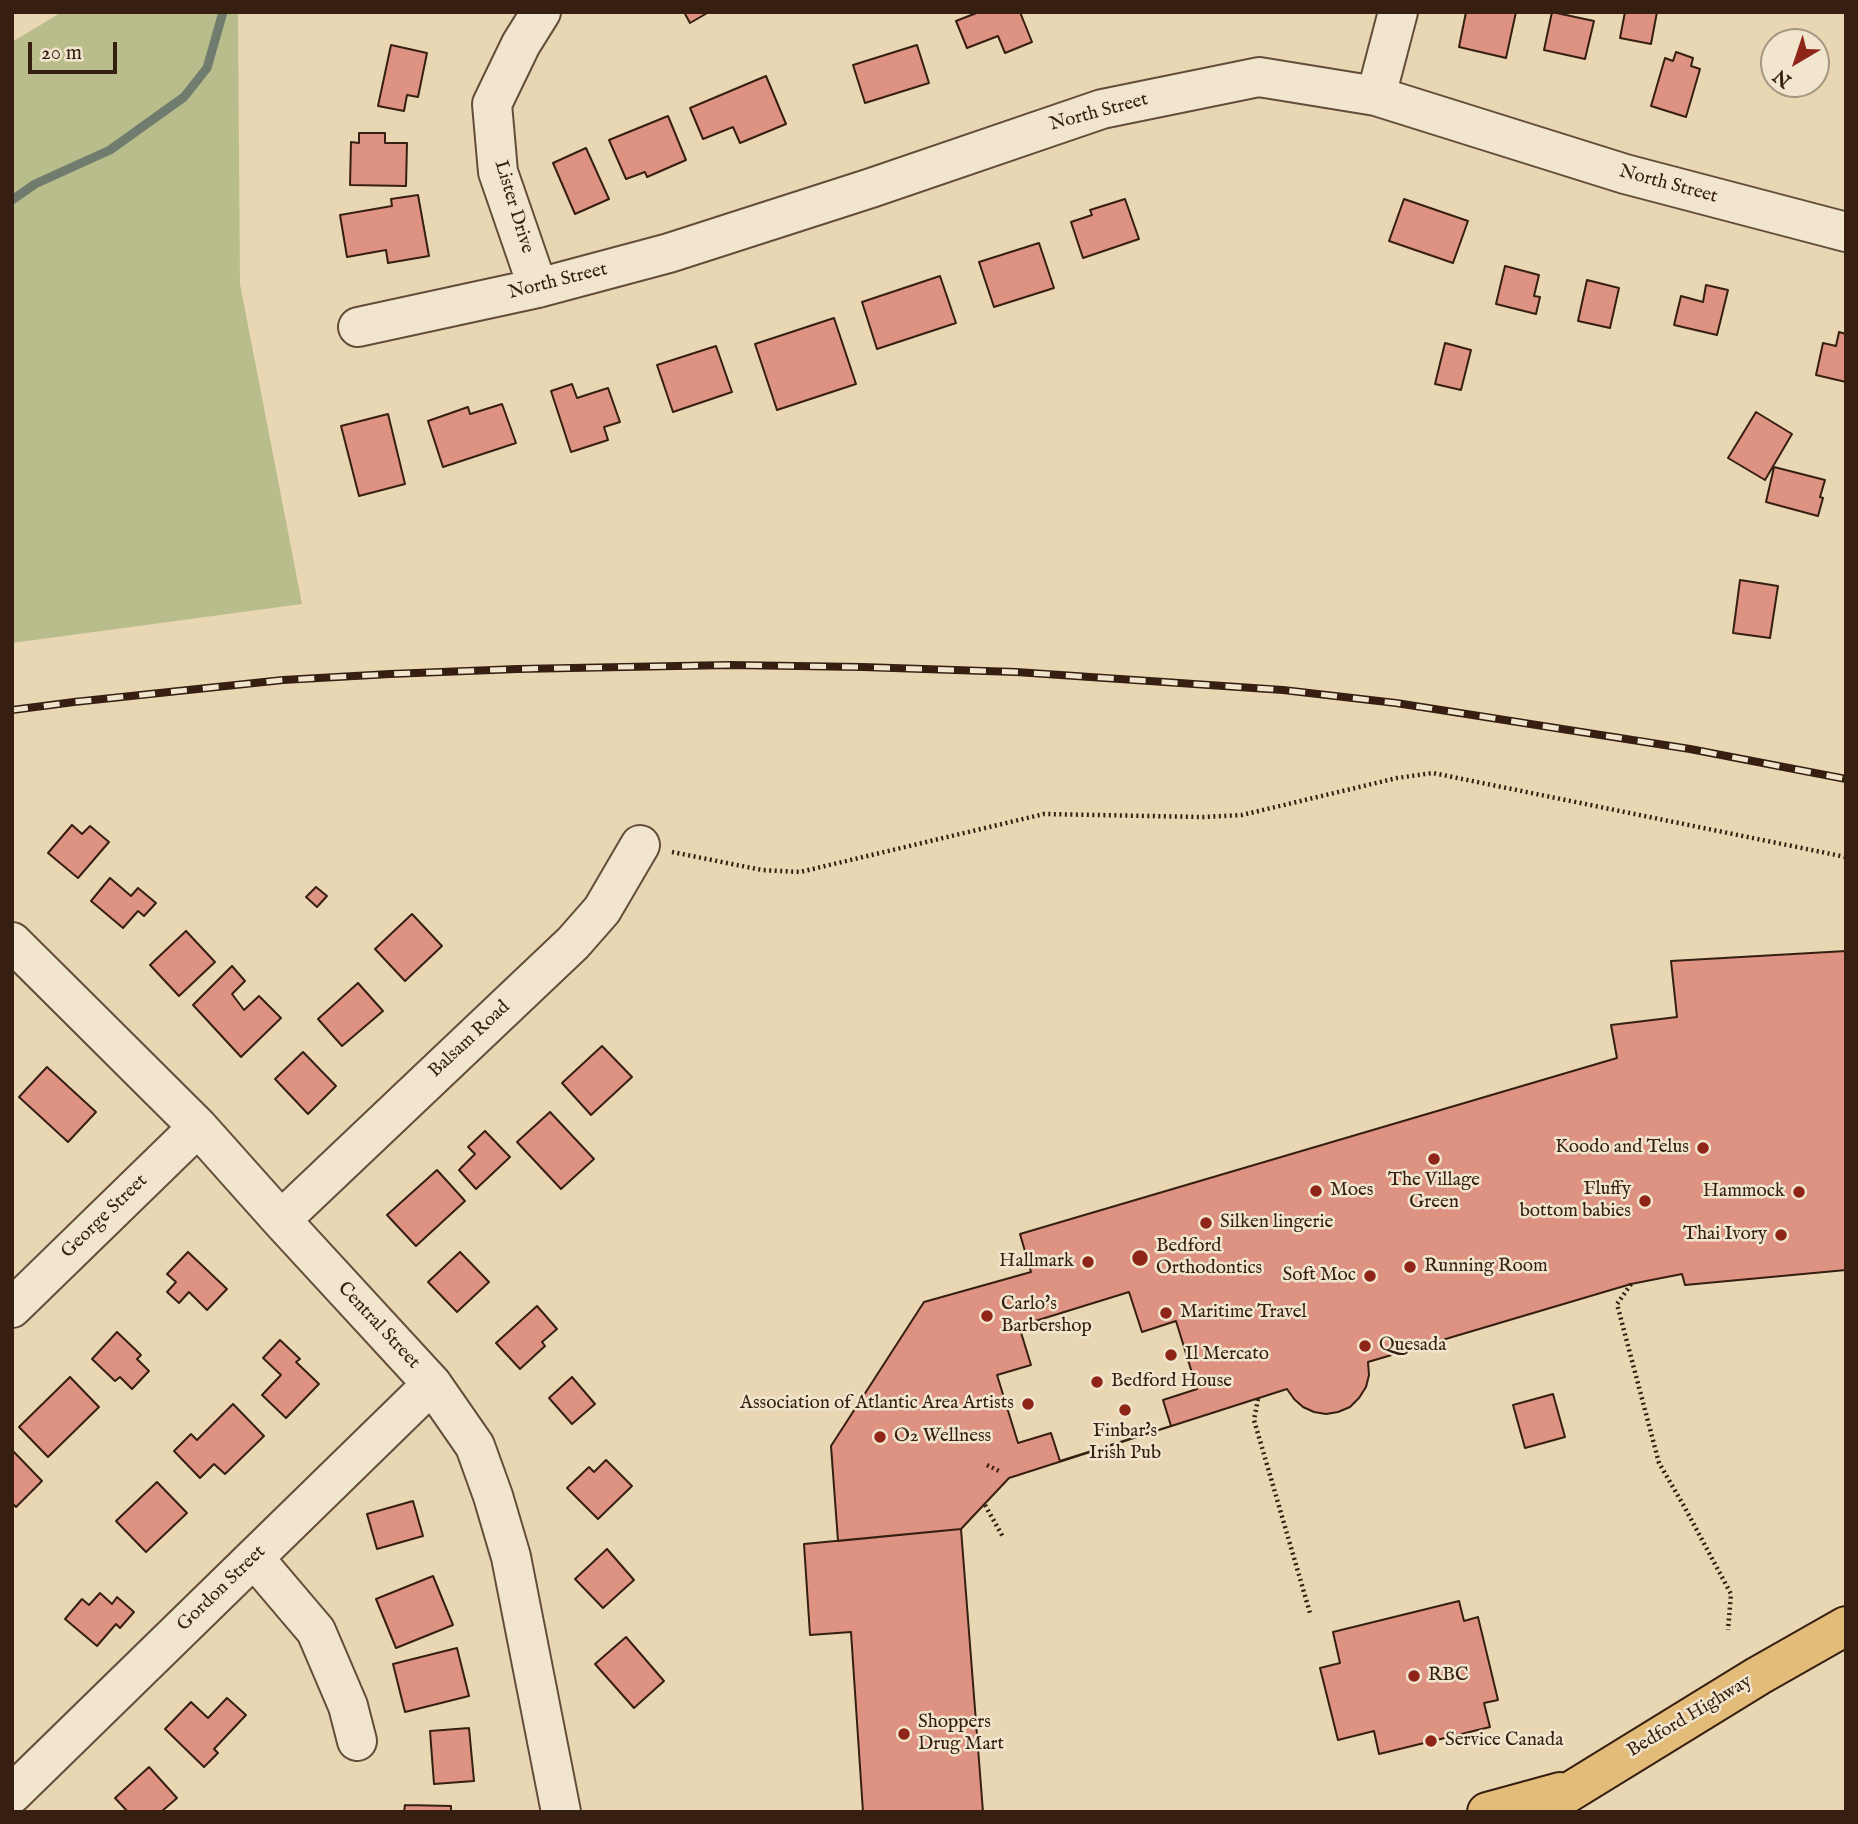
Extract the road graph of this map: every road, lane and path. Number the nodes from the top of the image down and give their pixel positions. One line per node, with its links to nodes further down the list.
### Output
1 (541, 12): 5 (street, Lister Drive)
2 (1398, 12): 3 (street)
3 (1376, 96): 4 (street, North Street); 5 (street, North Street)
4 (1846, 232)
5 (538, 288): 6 (street, North Street)
6 (358, 327)
7 (640, 845): 8 (path); 11 (street, Balsam Road)
8 (1846, 857)
9 (12, 942): 10 (street, Central Street)
10 (198, 1126): 11 (street, Central Street); 13 (street, George Street)
11 (281, 1220): 14 (street, Central Street)
12 (1631, 1284): 23 (path)
13 (12, 1308)
14 (432, 1384): 20 (street, Gordon Street); 27 (street, Central Street)
15 (1258, 1399): 21 (path)
16 (987, 1465): 17 (path)
17 (999, 1471)
18 (985, 1505): 19 (path)
19 (1003, 1537)
20 (254, 1558): 24 (street); 26 (street, Gordon Street)
21 (1310, 1613)
22 (1846, 1626): 25 (main road, Bedford Highway)
23 (1728, 1630)
24 (357, 1741)
25 (1572, 1789): 28 (main road); 29 (main road, Bedford Highway)
26 (12, 1794)
27 (560, 1811)
28 (1487, 1812)
29 (1537, 1812)

